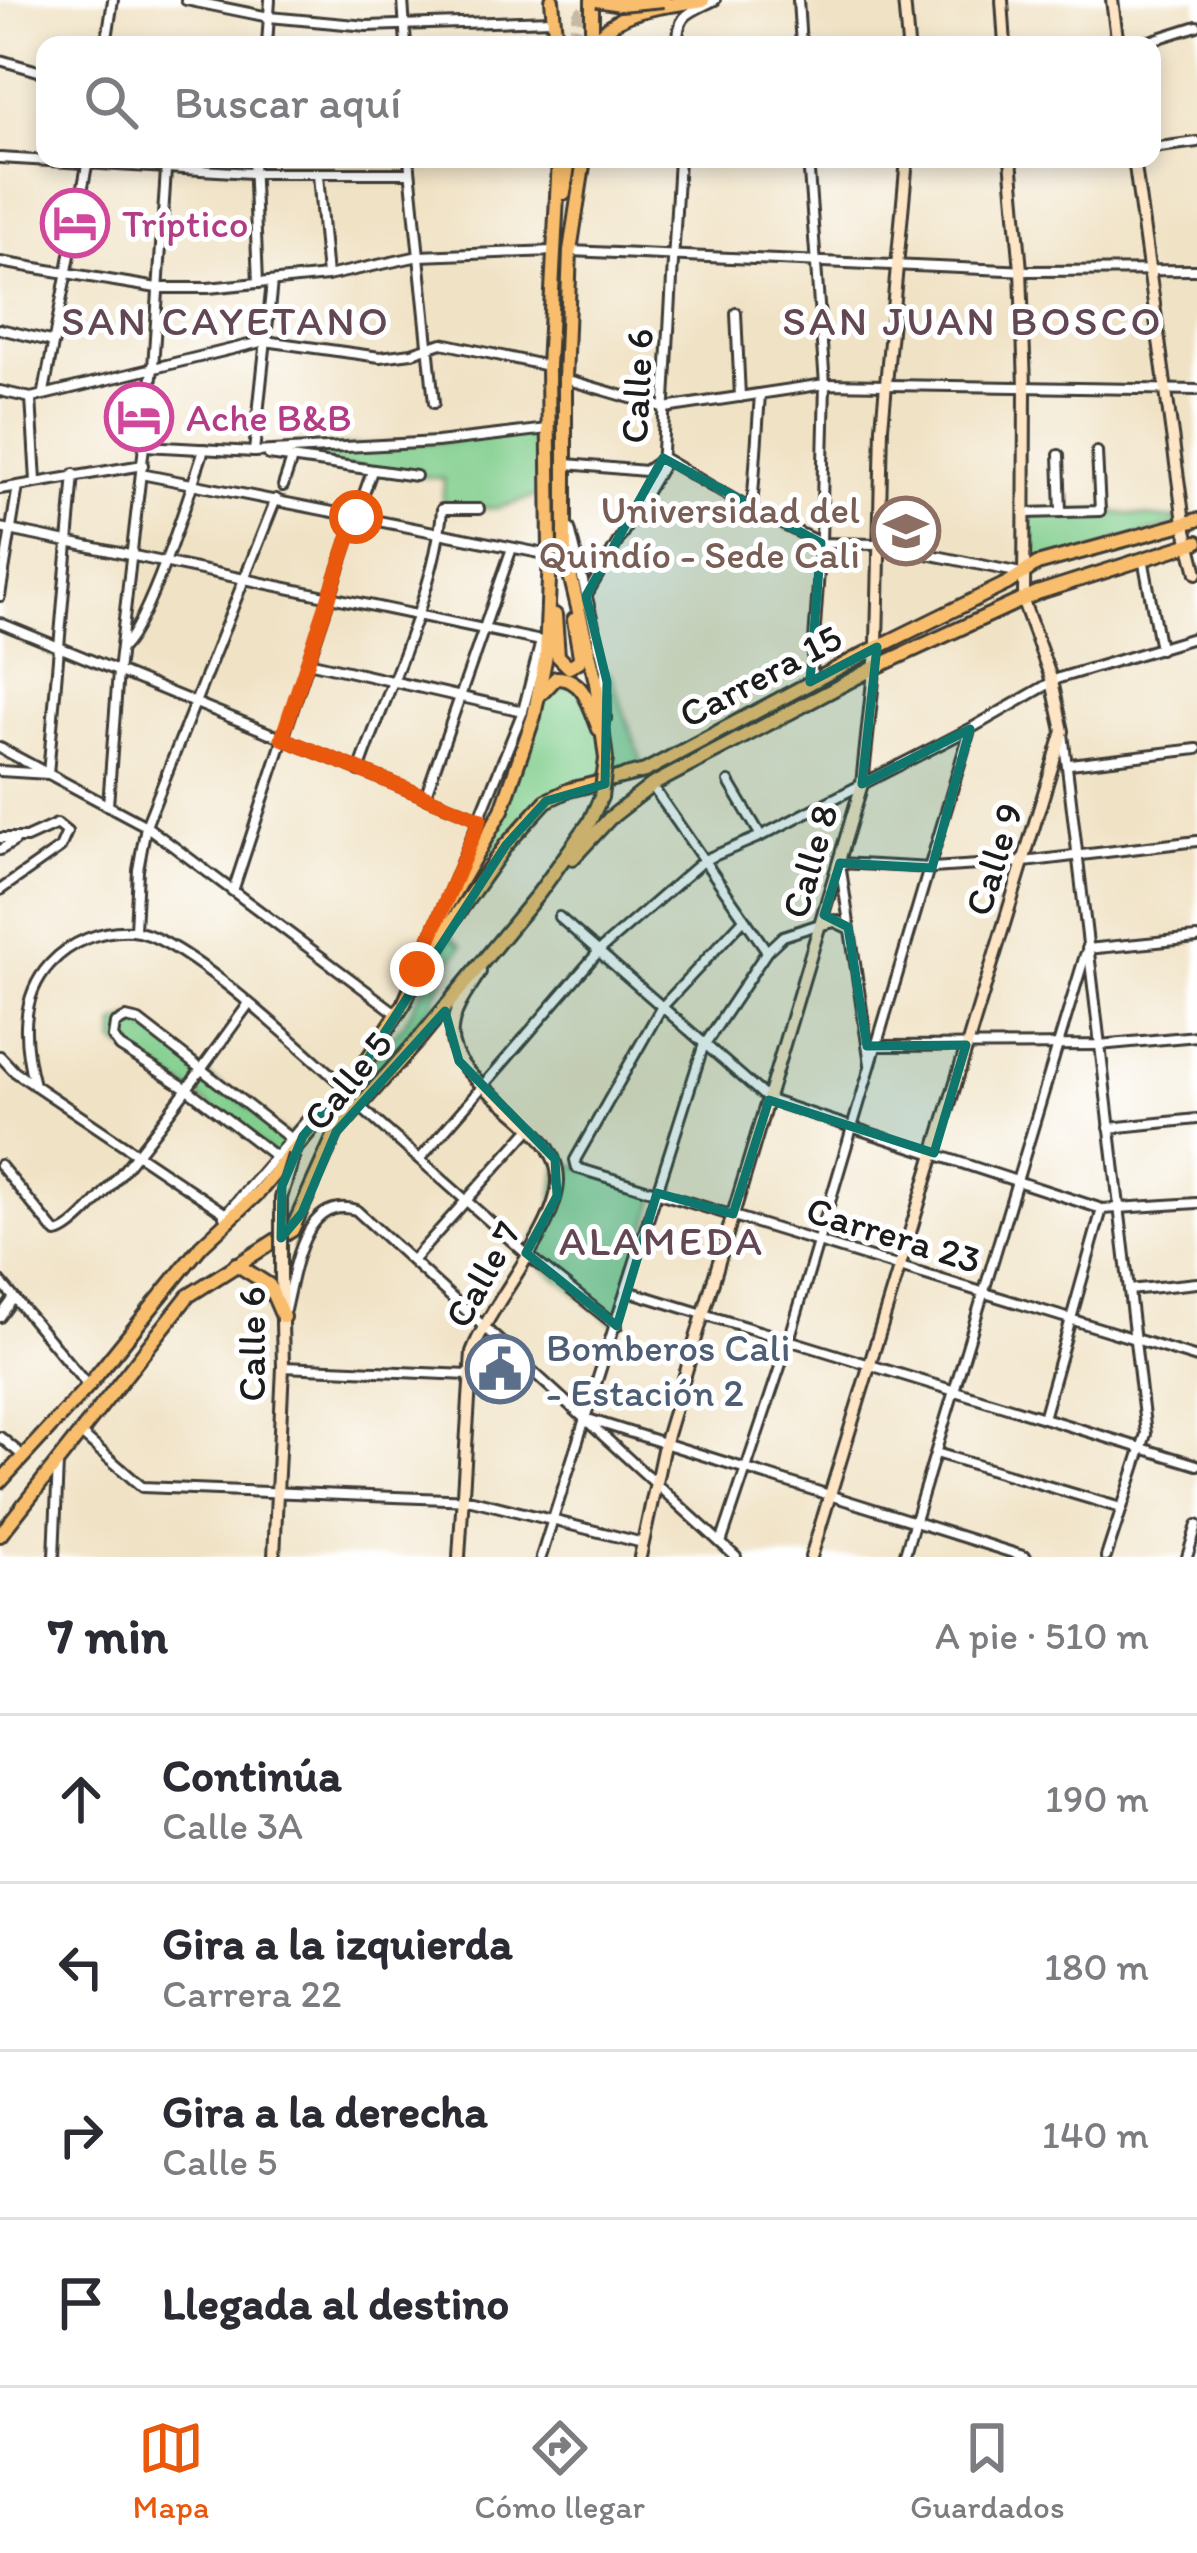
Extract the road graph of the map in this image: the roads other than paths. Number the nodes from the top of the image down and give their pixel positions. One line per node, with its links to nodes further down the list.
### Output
1 (113, 0): 18 (street)
2 (186, 0): 14 (street)
3 (270, 0): 14 (street)
4 (404, 0): 17 (street)
5 (552, 0): 15 (main road)
6 (594, 0): 7 (main road, bridge); 22 (main road)
7 (663, 0)
8 (704, 0): 23 (main road)
9 (715, 0): 24 (street)
10 (798, 0): 25 (street)
11 (904, 0): 26 (main road)
12 (1002, 0): 27 (main road)
13 (1112, 0): 28 (main road)
14 (269, 17): 17 (street); 19 (street)
15 (555, 20): 17 (street); 21 (main road)
16 (1197, 26): 29 (street)
17 (405, 27): 20 (street)
18 (107, 36)
19 (268, 36)
20 (406, 36)
21 (556, 36)
22 (593, 36)
23 (599, 36)
24 (678, 36)
25 (800, 36)
26 (907, 36)
27 (1004, 36)
28 (1117, 36)
29 (1161, 37)
30 (0, 60): 31 (street)
31 (36, 70)
32 (1197, 142): 33 (street)
33 (1161, 147)
34 (1, 158): 35 (street); 48 (street)
35 (36, 159)
36 (87, 168): 64 (street)
37 (149, 168): 49 (street)
38 (252, 168): 50 (street)
39 (410, 168): 51 (street)
40 (559, 168): 53 (main road, Calle 5)
41 (567, 168): 53 (main road)
42 (583, 168): 54 (main road, Calle 5)
43 (679, 168): 57 (street, Calle 6)
44 (809, 168): 59 (street)
45 (906, 168): 60 (main road, Calle 8)
46 (1012, 168): 62 (main road, Calle 9)
47 (1135, 168): 63 (main road)
48 (0, 170)
49 (166, 170): 50 (street); 68 (street)
50 (251, 173): 52 (street); 67 (street)
51 (410, 173): 52 (street); 56 (street)
52 (318, 175): 65 (street)
53 (555, 232): 55 (main road, Calle 5)
54 (570, 250): 57 (street); 76 (main road, Calle 5)
55 (553, 251): 56 (street); 74 (main road, Calle 5)
56 (419, 256): 65 (street); 73 (street)
57 (674, 256): 59 (street); 88 (street, Calle 6)
58 (0, 262): 64 (street)
59 (815, 264): 60 (street); 78 (street)
60 (898, 266): 62 (street); 77 (main road, Calle 8)
61 (1197, 269): 63 (street)
62 (1021, 271): 63 (street); 79 (main road, Calle 9)
63 (1150, 271): 80 (main road)
64 (67, 275): 68 (street); 72 (street)
65 (327, 276): 66 (street)
66 (272, 282): 67 (street); 71 (street)
67 (258, 283): 68 (street)
68 (157, 288): 75 (street)
69 (736, 313): 86 (street)
70 (0, 328): 72 (street)
71 (265, 341): 73 (street); 75 (street); 92 (street)
72 (54, 343): 83 (street)
73 (428, 345): 74 (street); 87 (street)
74 (548, 366): 89 (main road, Calle 5)
75 (153, 368): 83 (street); 90 (street)
76 (565, 379): 88 (street); 97 (main road, Calle 5)
77 (886, 383): 78 (street); 79 (street); 122 (main road, Calle 8)
78 (825, 384): 84 (street); 120 (street)
79 (1025, 386): 80 (street); 113 (main road, Calle 9)
80 (1166, 389): 81 (street); 115 (main road)
81 (1197, 390)
82 (0, 391): 85 (street)
83 (44, 392): 85 (street)
84 (760, 394): 86 (street); 110 (street)
85 (31, 398): 102 (street)
86 (740, 398): 88 (street)
87 (434, 404)
88 (665, 408): 95 (street, Calle 6)
89 (549, 429): 92 (street); 124 (main road, Calle 5)
90 (145, 446): 91 (street); 98 (street)
91 (204, 449): 92 (street); 103 (street)
92 (254, 452): 96 (street)
93 (1097, 452): 112 (street)
94 (1059, 455): 112 (street)
95 (663, 458): 97 (street); 110 (street); 132 (street, Calle 6)
96 (292, 459): 99 (street); 105 (street)
97 (566, 464): 111 (main road, Calle 5)
98 (142, 470): 100 (street); 103 (street); 125 (street)
99 (372, 471): 101 (street); 108 (street)
100 (74, 474): 102 (street); 119 (street)
101 (416, 476)
102 (36, 481): 104 (street)
103 (194, 482): 107 (street); 127 (street)
104 (18, 486): 106 (street); 117 (street)
105 (283, 486)
106 (0, 489)
107 (277, 499): 114 (street); 130 (street)
108 (362, 502)
109 (479, 508): 118 (street)
110 (752, 509): 120 (street)
111 (566, 510): 124 (main road, Calle 5); 132 (street, Calle 5)
112 (1061, 512): 113 (street)
113 (1025, 513): 129 (main road, Calle 9)
114 (356, 517): 118 (street); 133 (street)
115 (1191, 521): 121 (main road); 129 (main road, Carrera 15)
116 (0, 528): 117 (street)
117 (11, 531): 119 (street); 131 (street)
118 (440, 535): 123 (street); 135 (street)
119 (69, 542): 125 (street); 140 (street)
120 (821, 543): 122 (street); 149 (street)
121 (1194, 543): 126 (main road, Carrera 15); 128 (main road)
122 (877, 544): 129 (street); 141 (main road, Calle 8)
123 (512, 548): 124 (street); 137 (street)
124 (558, 554): 124 (main road); 139 (street, Calle 5); 152 (main road, Calle 5); 156 (main road, Calle 5)
125 (131, 555): 127 (street); 142 (street)
126 (1143, 559): 134 (main road, Carrera 15); 143 (street)
127 (164, 561): 130 (street); 142 (street)
128 (1197, 573)
129 (1024, 574): 134 (main road, Calle 9); 141 (main road, Carrera 15)
130 (245, 578): 133 (street); 151 (street)
131 (0, 596)
132 (586, 596): 156 (street, Calle 5)
133 (329, 597): 135 (street); 144 (street)
134 (1024, 599): 145 (main road, Carrera 15); 148 (main road, Calle 9)
135 (415, 616): 137 (street); 147 (street)
136 (0, 623): 140 (street)
137 (485, 630): 139 (street); 150 (street)
138 (1197, 638): 143 (street)
139 (541, 641): 152 (street, Calle 5)
140 (61, 647): 146 (street); 162 (street)
141 (877, 647): 145 (main road, Calle 8); 149 (main road, Carrera 15)
142 (121, 649): 146 (street)
143 (1160, 649): 148 (street)
144 (308, 662): 147 (street); 155 (street)
145 (876, 667): 164 (main road, Carrera 15); 165 (main road, Calle 8)
146 (118, 672): 151 (street); 167 (street)
147 (391, 680): 150 (street); 161 (street)
148 (1052, 681): 153 (street); 154 (main road, Calle 9)
149 (811, 682): 194 (main road, Carrera 15)
150 (461, 696): 152 (street); 166 (street)
151 (195, 702): 155 (street); 169 (street)
152 (530, 718): 156 (main road); 168 (street, Calle 5); 183 (main road, Calle 5)
153 (970, 729): 165 (street); 179 (street)
154 (1063, 731): 159 (street); 178 (main road, Calle 9)
155 (282, 738): 161 (street); 181 (street)
156 (604, 741): 182 (main road, Calle 5, bridge)
157 (0, 748): 162 (street)
158 (1197, 748): 159 (street)
159 (1070, 764): 175 (street)
160 (0, 771): 162 (street)
161 (358, 771): 166 (street)
162 (48, 774): 167 (street)
163 (729, 782): 170 (street)
164 (652, 784): 176 (street); 182 (main road, Carrera 15)
165 (862, 784): 170 (street); 177 (main road, Calle 8)
166 (425, 797): 168 (street)
167 (108, 805): 169 (street)
168 (480, 819): 183 (street, Calle 5)
169 (146, 826): 181 (street); 188 (street)
170 (761, 836): 176 (street)
171 (0, 838): 172 (street)
172 (16, 839): 174 (street); 180 (street)
173 (1197, 842): 175 (street)
174 (0, 850)
175 (1076, 856): 178 (street); 191 (street)
176 (704, 860): 185 (street); 192 (street)
177 (840, 862): 179 (street); 186 (main road, Calle 8); 187 (street)
178 (1024, 862): 179 (street); 199 (main road, Calle 9)
179 (932, 868): 202 (street)
180 (0, 890)
181 (233, 891): 197 (street)
182 (538, 893): 189 (main road, Calle 5)
183 (445, 908): 194 (main road, Calle 5)
184 (559, 917): 192 (street)
185 (745, 920): 193 (street); 196 (street)
186 (822, 923): 187 (main road); 193 (street); 211 (main road, Calle 8)
187 (848, 927): 206 (street)
188 (135, 930): 195 (street); 207 (street)
189 (504, 936): 208 (main road); 212 (main road, Calle 5)
190 (1197, 938): 191 (street)
191 (1087, 949): 200 (street); 201 (street)
192 (600, 950): 196 (street); 208 (street)
193 (767, 951): 203 (street)
194 (417, 969): 197 (main road, Calle 5)
195 (248, 1005): 205 (street); 209 (street)
196 (661, 1008): 203 (street); 223 (street, Carrera 23)
197 (398, 1014): 209 (main road, Calle 5)
198 (1197, 1036): 201 (street)
199 (967, 1045): 200 (street); 202 (street); 218 (main road, Calle 9)
200 (1059, 1045): 201 (street); 222 (street)
201 (1099, 1045): 216 (street)
202 (878, 1046): 206 (street)
203 (703, 1047): 211 (street); 223 (street)
204 (0, 1057): 207 (street)
205 (200, 1069): 210 (street); 210 (street); 217 (street)
206 (871, 1072): 214 (street)
207 (34, 1085): 219 (street)
208 (484, 1085): 215 (main road); 220 (street)
209 (346, 1087): 217 (main road, Calle 5)
210 (186, 1088): 217 (street); 219 (street)
211 (769, 1100): 214 (street); 228 (main road, Calle 8)
212 (358, 1105): 220 (street); 233 (main road, Calle 5)
213 (1197, 1118): 216 (street)
214 (853, 1127): 218 (street); 230 (street)
215 (531, 1128): 224 (street); 231 (main road, Calle 7)
216 (1108, 1128): 227 (street)
217 (291, 1148): 229 (main road, Calle 5); 243 (main road, Calle 6, bridge)
218 (934, 1153): 222 (street); 234 (main road, Calle 9)
219 (135, 1154): 221 (street); 229 (street)
220 (420, 1160): 224 (street)
221 (0, 1165)
222 (1017, 1182): 226 (street); 239 (street)
223 (657, 1193): 228 (street, Carrera 23); 238 (street)
224 (466, 1200): 231 (street); 232 (street)
225 (1197, 1203): 227 (street)
226 (1102, 1209): 227 (street); 244 (street)
227 (1118, 1211): 237 (street)
228 (733, 1214): 230 (street, Carrera 23); 241 (main road, Calle 8)
229 (224, 1221): 253 (main road, Calle 5)
230 (817, 1241): 234 (street, Carrera 23); 247 (street)
231 (526, 1253): 245 (main road, Calle 7); 246 (street)
232 (412, 1261): 243 (street); 245 (street)
233 (236, 1264): 243 (main road); 257 (main road, Calle 5)
234 (897, 1267): 239 (street, Carrera 23); 250 (main road, Calle 9)
235 (0, 1282): 240 (street)
236 (1197, 1282): 237 (street)
237 (1129, 1290): 248 (street)
238 (628, 1291): 241 (street); 246 (street)
239 (985, 1294): 244 (street, Carrera 23); 254 (street)
240 (13, 1299): 242 (street); 253 (street)
241 (704, 1314): 247 (street); 259 (main road, Calle 8)
242 (0, 1317)
243 (283, 1317): 251 (main road, Calle 6)
244 (1070, 1319): 248 (street, Carrera 23); 256 (street)
245 (482, 1326): 252 (main road, Calle 7); 255 (street)
246 (617, 1326): 255 (street)
247 (789, 1340): 250 (street); 265 (street)
248 (1136, 1340): 249 (street, Carrera 23); 260 (street)
249 (1197, 1358)
250 (868, 1364): 254 (street); 269 (main road, Calle 9)
251 (283, 1367): 252 (street); 268 (main road, Calle 6)
252 (469, 1376): 270 (main road, Calle 7)
253 (88, 1386): 262 (main road, Calle 5)
254 (956, 1391): 256 (street); 261 (street)
255 (584, 1417): 259 (street); 267 (street); 272 (street)
256 (1043, 1418): 260 (street)
257 (80, 1433): 263 (main road, Calle 5); 268 (street)
258 (0, 1437): 262 (street)
259 (664, 1445): 265 (street); 267 (main road, Calle 8)
260 (1142, 1448): 264 (street); 271 (street)
261 (936, 1453): 271 (street); 273 (street)
262 (22, 1455): 266 (main road, Calle 5)
263 (58, 1463): 275 (main road, Calle 5); 279 (street)
264 (1197, 1465)
265 (746, 1468): 269 (street); 276 (street)
266 (0, 1482)
267 (654, 1484): 276 (street); 277 (main road, Calle 8)
268 (277, 1492): 270 (street); 280 (main road, Calle 6)
269 (830, 1495): 273 (street); 284 (main road, Calle 9)
270 (462, 1499): 272 (street); 281 (main road, Calle 7)
271 (1120, 1508): 287 (street)
272 (552, 1520): 277 (street); 282 (street)
273 (914, 1522): 278 (street); 285 (street)
274 (1197, 1525): 288 (street)
275 (0, 1535)
276 (721, 1543): 283 (street)
277 (641, 1550)
278 (1000, 1553): 286 (street)
279 (54, 1557)
280 (274, 1557)
281 (459, 1557)
282 (542, 1557)
283 (736, 1557)
284 (811, 1557)
285 (904, 1557)
286 (1026, 1557)
287 (1106, 1557)
288 (1187, 1557)

